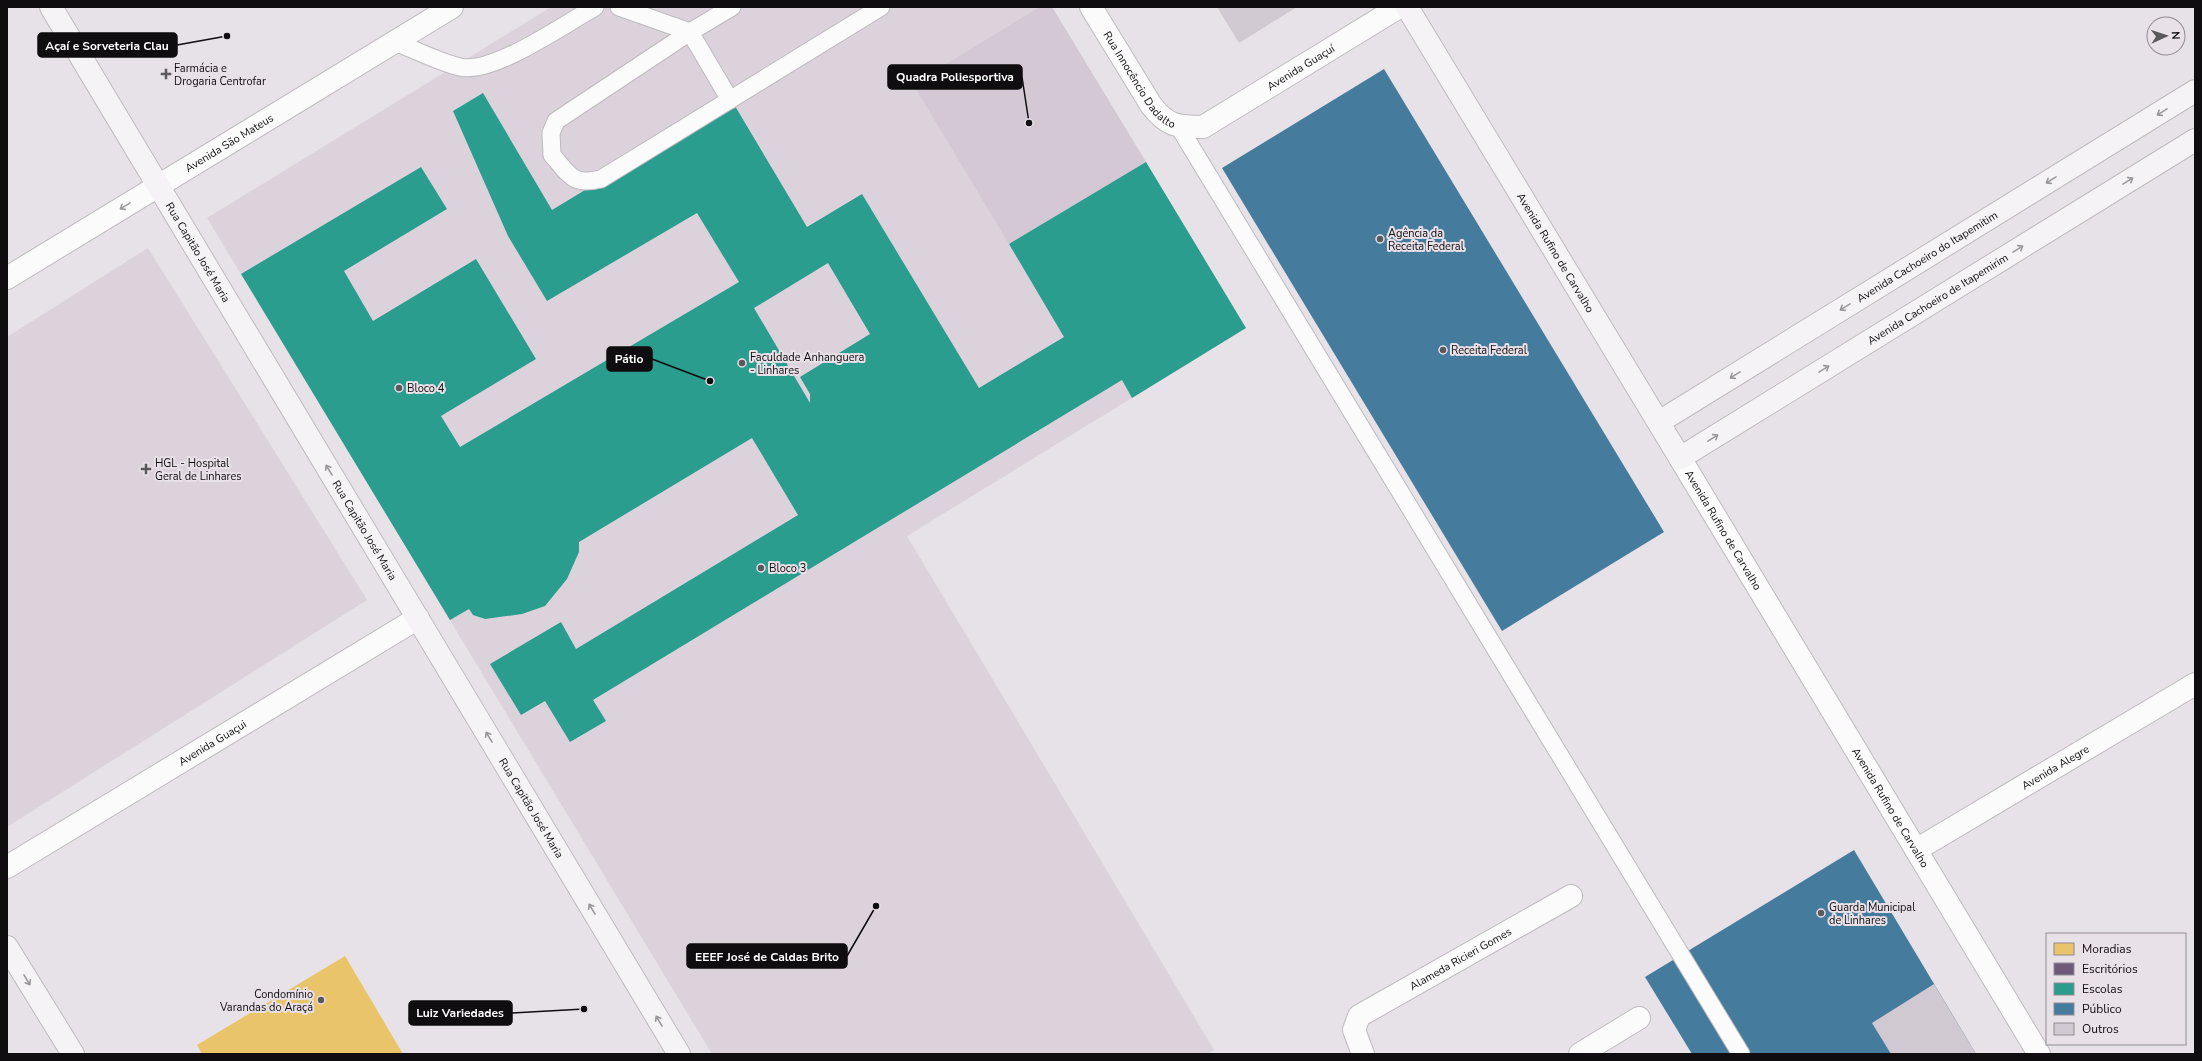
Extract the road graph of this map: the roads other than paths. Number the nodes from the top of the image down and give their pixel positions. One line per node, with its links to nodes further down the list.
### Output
1 (51, 7): 17 (street, Rua Capitão José Maria)
2 (452, 7): 11 (street, Avenida São Mateus)
3 (595, 7): 11 (lane)
4 (619, 7): 10 (lane)
5 (732, 7): 10 (lane)
6 (881, 7): 13 (lane)
7 (1091, 7): 14 (street, Rua Innocêncio Dadalto)
8 (1399, 7): 15 (street, Avenida Guaçuí)
9 (1407, 7): 19 (street, Avenida Rufino de Carvalho)
10 (690, 32): 13 (lane); 13 (lane)
11 (395, 42): 17 (street, Avenida São Mateus)
12 (2195, 91): 19 (street, Avenida Cachoeiro do Itapemitim, one-way to 19)
13 (730, 100)
14 (1179, 127): 15 (street, Rua Innocêncio Dadalto); 32 (lane)
15 (1203, 127)
16 (2195, 140): 20 (street, Avenida Cachoeiro de Itapemirim, one-way to 16)
17 (158, 186): 18 (street, Avenida São Mateus, one-way to 18); 21 (street, Rua Capitão José Maria, one-way to 17)
18 (7, 278)
19 (1659, 422): 20 (street, Avenida Rufino de Carvalho)
20 (1680, 458): 23 (street, Avenida Rufino de Carvalho)
21 (418, 618): 24 (street, Avenida Guaçui); 28 (street, Rua Capitão José Maria, one-way to 21)
22 (2195, 684): 23 (street, Avenida Alegre)
23 (1916, 850): 33 (street, Avenida Rufino de Carvalho)
24 (7, 867)
25 (1571, 896): 30 (street, Alameda Ricieri Gomes)
26 (7, 947): 29 (street, one-way to 29)
27 (1639, 1018): 31 (street)
28 (675, 1053)
29 (73, 1054)
30 (1362, 1054)
31 (1580, 1054)
32 (1741, 1054)
33 (2039, 1054)

